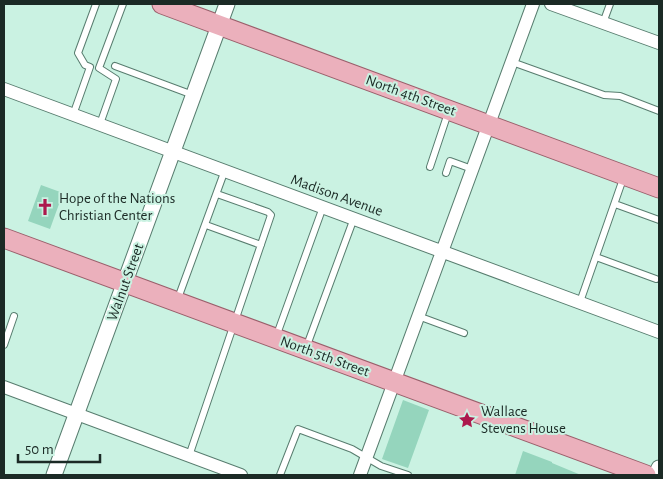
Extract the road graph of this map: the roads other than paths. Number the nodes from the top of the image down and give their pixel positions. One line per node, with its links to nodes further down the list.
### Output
1 (96, 4): 13 (lane)
2 (123, 4): 14 (lane)
3 (162, 4): 9 (main road, North 4th Street)
4 (227, 4): 9 (street, Walnut Street)
5 (533, 4): 11 (street)
6 (551, 4): 8 (street)
7 (610, 4): 8 (lane)
8 (603, 23): 10 (street)
9 (220, 24): 16 (street, Walnut Street); 17 (main road, North 4th Street)
10 (659, 43)
11 (512, 62): 18 (lane); 21 (street)
12 (115, 66): 16 (lane)
13 (90, 67): 14 (lane); 19 (lane)
14 (99, 68): 20 (lane)
15 (4, 89): 19 (street, Madison Avenue)
16 (194, 95): 22 (street, Walnut Street)
17 (449, 110): 21 (main road, North 4th Street); 23 (lane)
18 (659, 111)
19 (73, 115): 20 (street, Madison Avenue)
20 (100, 124): 22 (street, Madison Avenue)
21 (489, 124): 25 (street); 27 (main road, North 4th Street)
22 (173, 151): 24 (street, Madison Avenue); 40 (street, Walnut Street)
23 (430, 167)
24 (225, 170): 29 (lane); 31 (street, Madison Avenue)
25 (472, 170): 26 (lane); 37 (street)
26 (446, 173)
27 (624, 174): 28 (main road, North 4th Street); 30 (lane)
28 (659, 188)
29 (217, 194): 34 (lane); 36 (lane)
30 (614, 204): 33 (lane); 38 (lane)
31 (323, 207): 32 (street, Madison Avenue); 48 (lane)
32 (354, 218): 37 (street, Madison Avenue); 50 (lane)
33 (659, 220)
34 (206, 225): 36 (lane); 41 (lane)
35 (4, 238): 40 (main road, North 5th Street)
36 (261, 245): 45 (lane)
37 (442, 251): 42 (street, Madison Avenue); 44 (street)
38 (596, 257): 39 (lane); 42 (lane)
39 (656, 278)
40 (124, 283): 41 (main road, North 5th Street); 53 (street, Walnut Street)
41 (177, 302): 45 (main road, North 5th Street)
42 (580, 302): 46 (street, Madison Avenue)
43 (14, 316): 49 (lane)
44 (418, 316): 47 (lane); 51 (street)
45 (234, 323): 48 (main road, North 5th Street); 54 (lane)
46 (659, 332)
47 (464, 333)
48 (276, 339): 50 (main road, North 5th Street)
49 (4, 345)
50 (306, 350): 51 (main road, North 5th Street)
51 (394, 381): 55 (street); 62 (main road, North 5th Street)
52 (4, 386): 53 (street)
53 (77, 413): 54 (street); 57 (street, Walnut Street)
54 (189, 456): 58 (street)
55 (366, 458): 59 (lane); 60 (street); 61 (lane)
56 (659, 468): 63 (street)
57 (54, 475)
58 (241, 475)
59 (280, 475)
60 (360, 475)
61 (408, 475)
62 (646, 475)
63 (656, 475)

